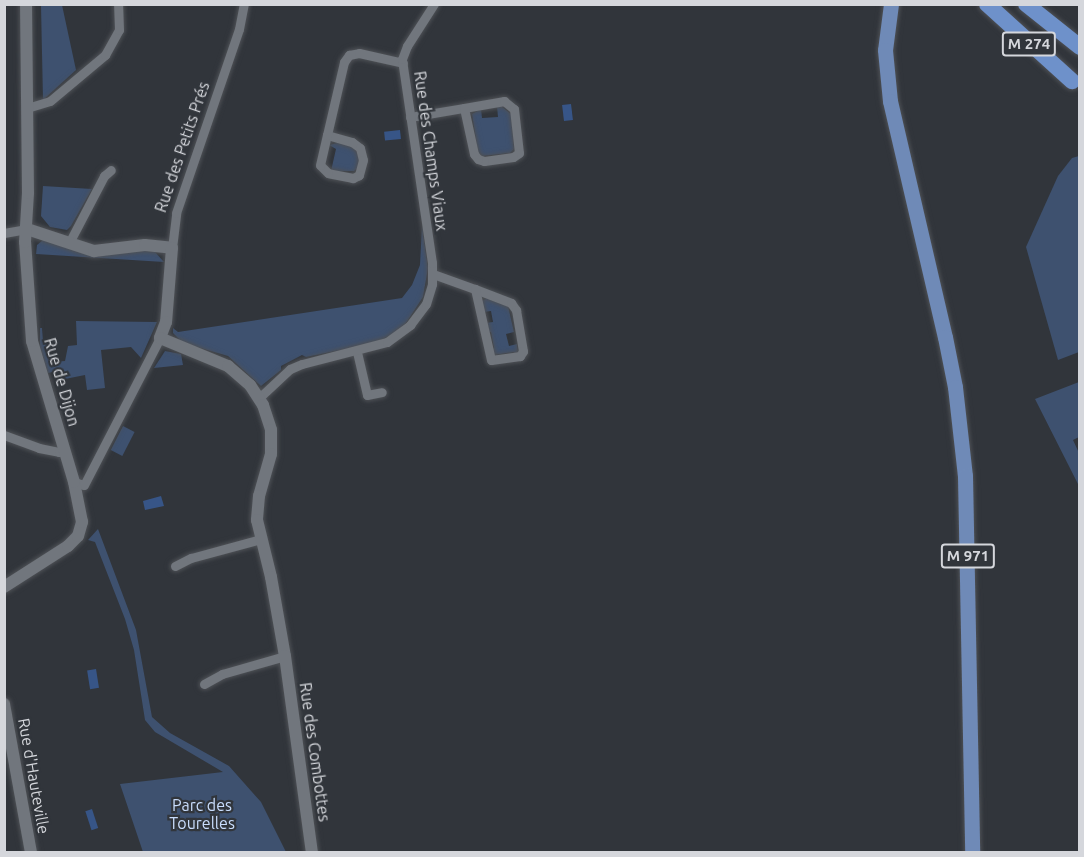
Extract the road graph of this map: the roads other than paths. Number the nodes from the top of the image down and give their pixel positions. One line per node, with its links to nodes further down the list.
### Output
1 (26, 4): 11 (street, Rue de Dijon)
2 (118, 4): 11 (street)
3 (244, 4): 19 (street, Rue des Petits Prés)
4 (434, 4): 9 (street, Rue des Champs Viaux)
5 (891, 4): 37 (main road, M 971)
6 (987, 4): 10 (highway, M 274)
7 (1026, 4): 8 (highway, M 274)
8 (1080, 46)
9 (403, 63): 13 (street, Rue des Champs Viaux); 14 (street)
10 (1072, 81)
11 (27, 108): 16 (street, Rue de Dijon)
12 (464, 108): 12 (street); 13 (street)
13 (410, 117): 20 (street, Rue des Champs Viaux)
14 (327, 135): 14 (street)
15 (111, 170): 18 (street)
16 (27, 229): 17 (street); 18 (street); 27 (street, Rue de Dijon)
17 (4, 233)
18 (69, 243): 19 (street)
19 (172, 248): 22 (street, Rue des Petits Prés)
20 (433, 274): 21 (street); 23 (street, Rue des Champs Viaux)
21 (475, 289): 21 (street)
22 (160, 338): 25 (street, Rue des Combottes); 28 (street)
23 (357, 352): 24 (street); 25 (street, Rue des Champs Viaux)
24 (382, 392)
25 (260, 397): 29 (street, Rue des Combottes)
26 (4, 435): 27 (street)
27 (64, 450): 28 (street, Rue de Dijon)
28 (74, 482): 31 (street, Rue de Dijon)
29 (261, 539): 30 (street); 32 (street, Rue des Combottes)
30 (175, 566)
31 (4, 587)
32 (285, 656): 33 (street); 36 (street, Rue des Combottes)
33 (204, 684)
34 (4, 704): 35 (street, Rue d'Hauteville)
35 (31, 852)
36 (312, 852)
37 (972, 852)

